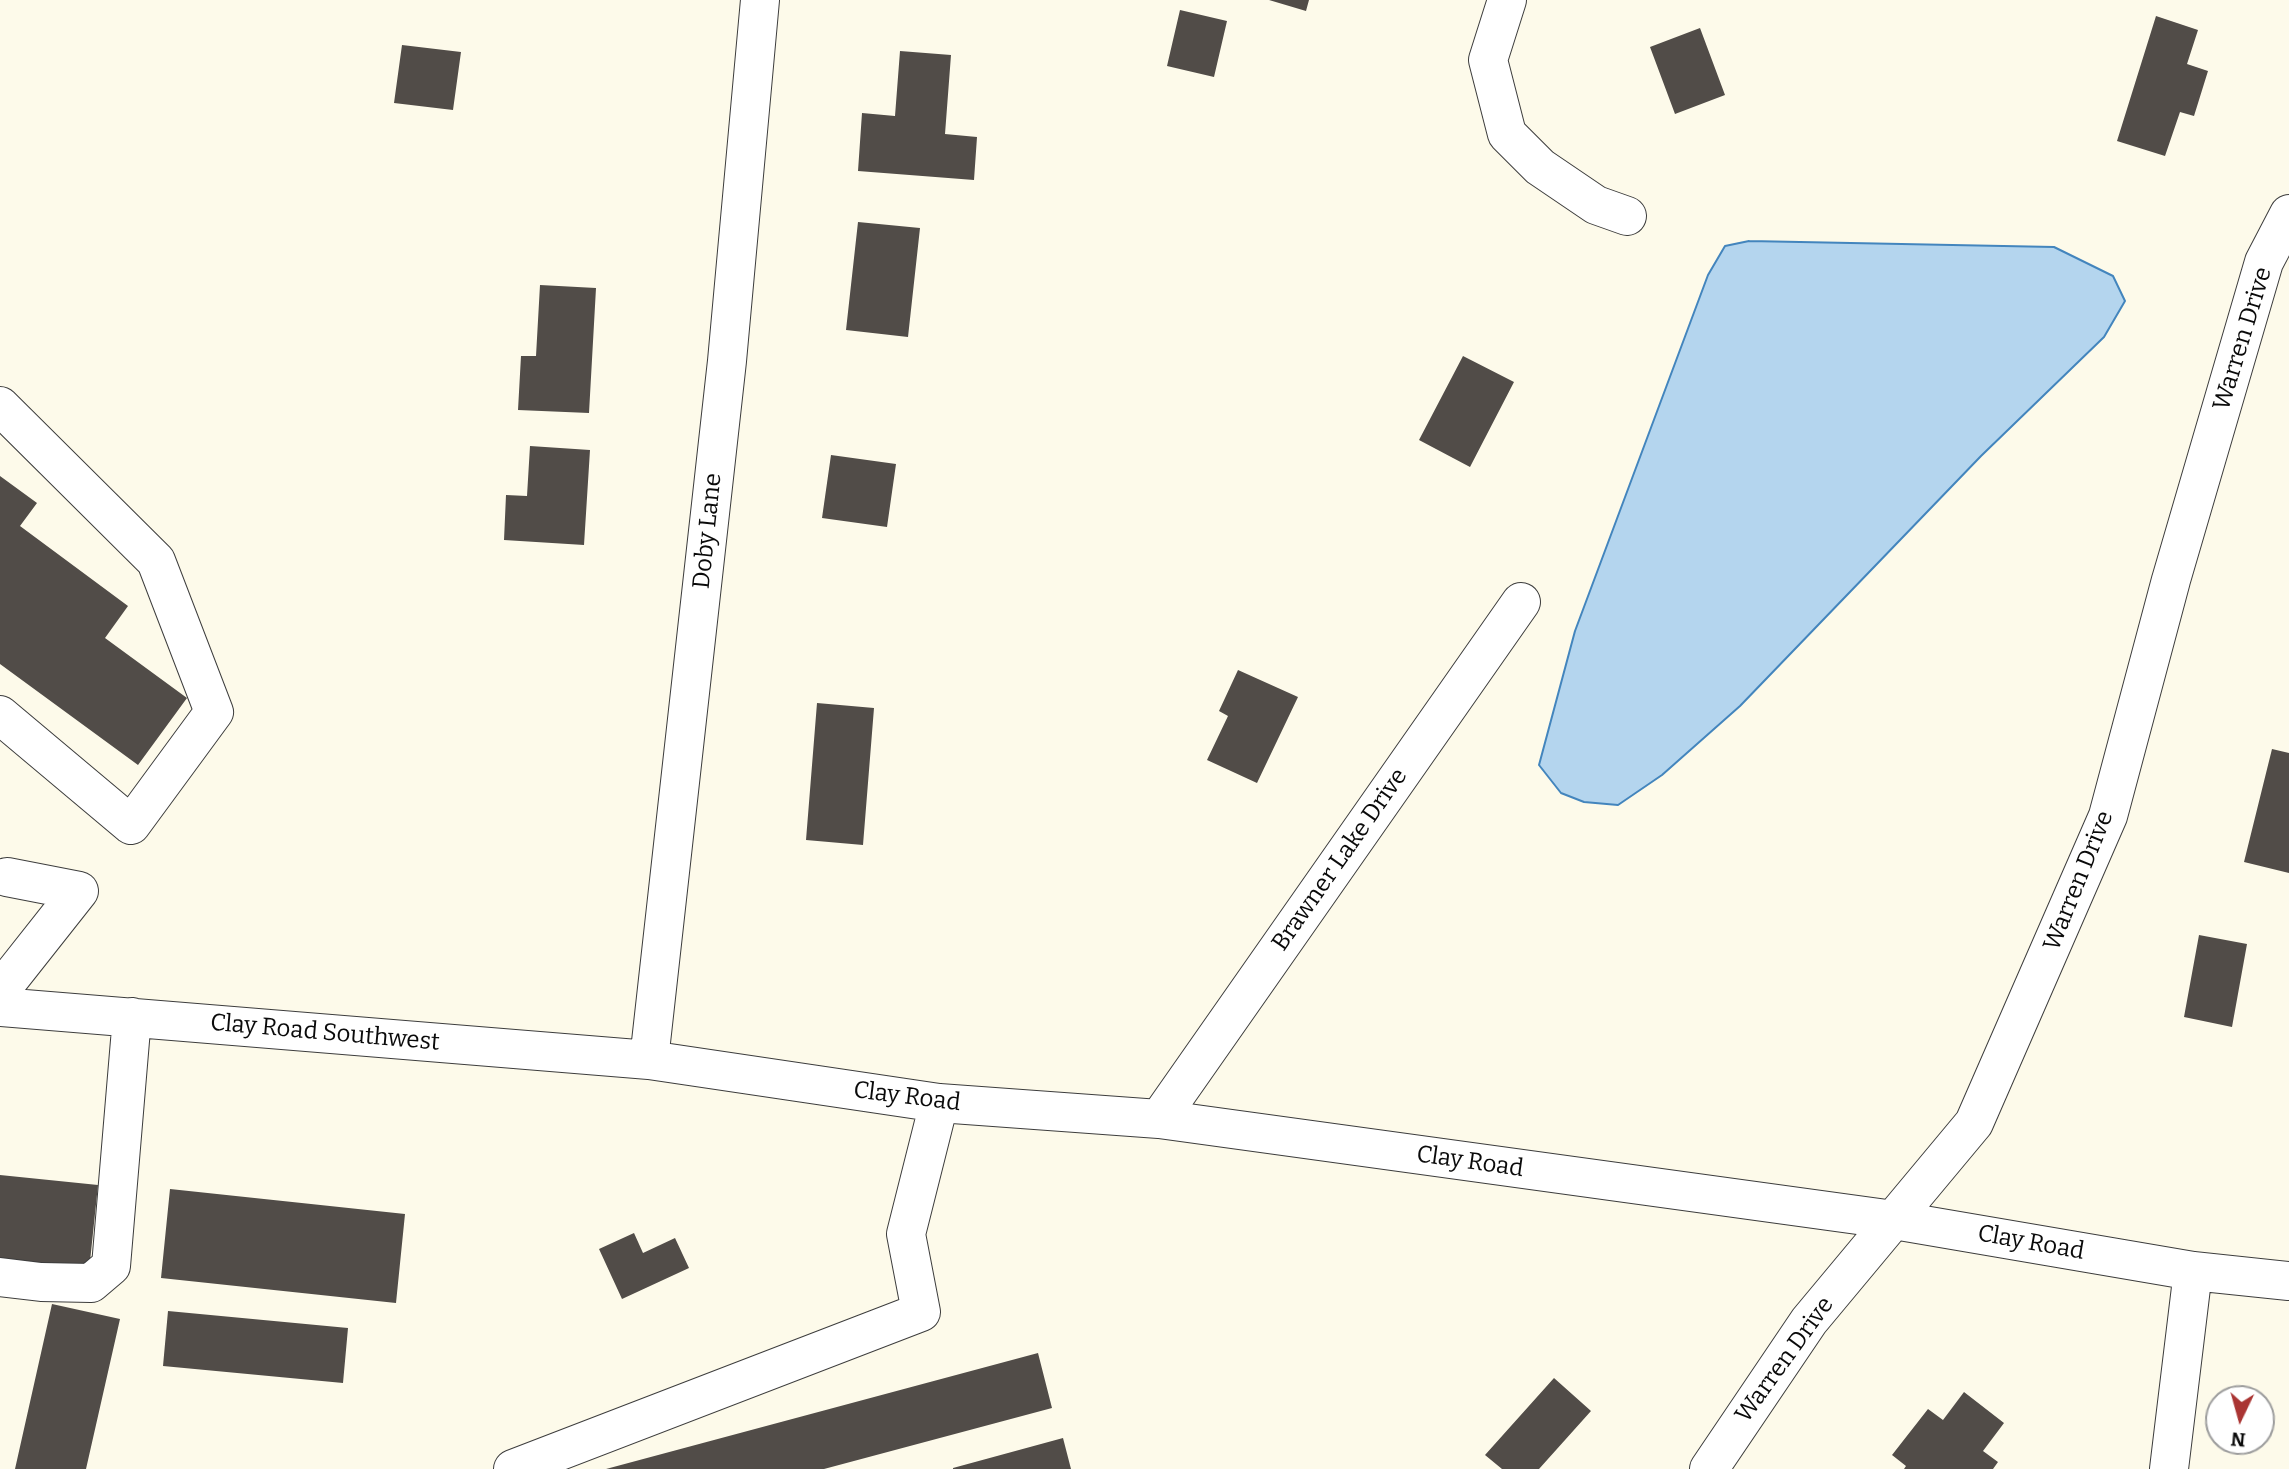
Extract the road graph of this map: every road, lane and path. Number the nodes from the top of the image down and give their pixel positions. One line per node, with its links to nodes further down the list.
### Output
1 (760, 0): 13 (street, Doby Lane)
2 (1507, 0): 4 (street)
3 (2289, 214): 5 (street, Warren Drive)
4 (1627, 216)
5 (2277, 267): 16 (street, Warren Drive)
6 (0, 406): 8 (street)
7 (1521, 602): 15 (street, Brawner Lake Drive)
8 (0, 715)
9 (7, 877): 10 (street)
10 (0, 991)
11 (0, 1007): 12 (street, Clay Road Southwest)
12 (132, 1017): 13 (street, Clay Road Southwest); 18 (street)
13 (649, 1060): 14 (street, Clay Road)
14 (939, 1103): 15 (street, Clay Road); 20 (street)
15 (1159, 1119): 16 (street, Clay Road)
16 (1894, 1220): 17 (street, Clay Road); 21 (street, Warren Drive)
17 (2193, 1271): 19 (street, Clay Road); 22 (street)
18 (0, 1277)
19 (2289, 1281)
20 (513, 1469)
21 (1709, 1469)
22 (2169, 1469)

